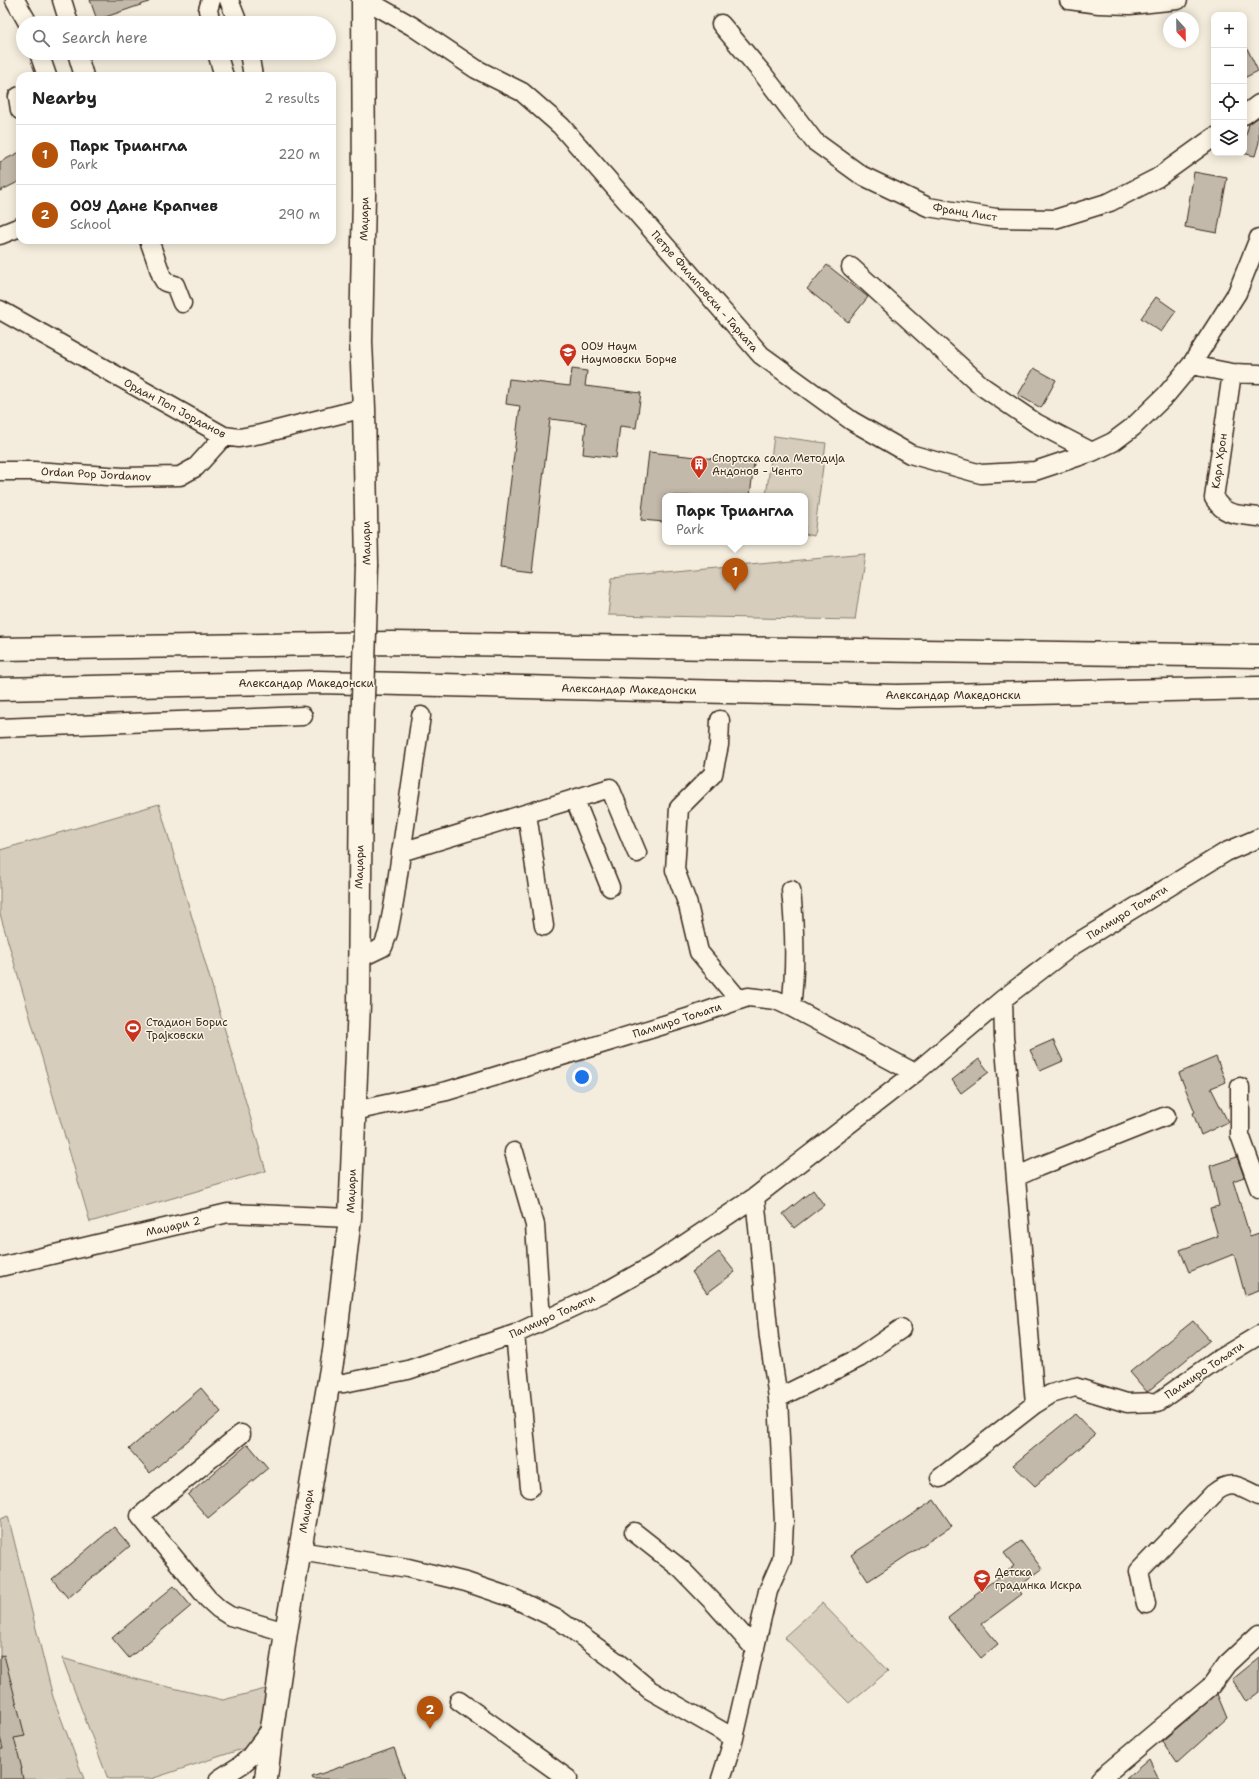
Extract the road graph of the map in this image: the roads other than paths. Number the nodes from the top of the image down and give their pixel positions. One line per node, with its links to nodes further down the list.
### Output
1 (15, 0): 9 (street)
2 (62, 0): 10 (street)
3 (211, 0): 11 (street)
4 (229, 0): 12 (street)
5 (363, 0): 35 (street, Маџари)
6 (366, 0): 37 (street, Петре Филиповски - Гарката)
7 (1069, 0): 8 (street)
8 (1178, 0)
9 (24, 16)
10 (67, 16)
11 (209, 16)
12 (235, 16)
13 (722, 24): 24 (street, Франц Лист)
14 (41, 60): 18 (street)
15 (79, 60): 19 (street)
16 (220, 60): 20 (street)
17 (250, 60): 21 (street)
18 (46, 72)
19 (83, 72)
20 (223, 72)
21 (252, 72)
22 (1259, 104): 23 (street)
23 (1247, 113)
24 (1211, 139)
25 (16, 229): 26 (street)
26 (0, 235)
27 (1259, 238): 32 (street, Петре Филиповски - Гарката)
28 (150, 244): 30 (street)
29 (851, 267): 37 (street)
30 (182, 303)
31 (0, 310): 36 (street, Ордан Поп Јорданов)
32 (1191, 365): 33 (street); 37 (street, Петре Филиповски - Гарката)
33 (1232, 373): 34 (street); 39 (street, Карл Хрон)
34 (1259, 374)
35 (364, 408): 36 (street, Ордан Поп Јорданов); 56 (street, Маџари, bridge)
36 (224, 436): 38 (street, Ordan Pop Jordanov)
37 (1092, 452)
38 (0, 471)
39 (1259, 517)
40 (0, 649): 41 (street)
41 (1259, 656)
42 (1259, 688): 43 (street, Александар Македонски)
43 (0, 689)
44 (304, 716): 47 (street)
45 (421, 716): 51 (street)
46 (720, 720): 58 (street)
47 (0, 728)
48 (575, 800): 49 (street); 52 (street); 53 (street)
49 (527, 814): 51 (street); 55 (street)
50 (1259, 838): 57 (street, Палмиро Тољати)
51 (401, 852): 56 (street)
52 (637, 853)
53 (610, 887)
54 (791, 890): 59 (street)
55 (544, 926)
56 (358, 959): 62 (street, Маџари)
57 (1003, 999): 60 (street, Палмиро Тољати); 65 (street)
58 (739, 1000): 59 (street, Палмиро Тољати); 62 (street, Палмиро Тољати)
59 (791, 1007): 60 (street, Палмиро Тољати)
60 (915, 1073): 67 (street, Палмиро Тољати)
61 (1240, 1087): 66 (street)
62 (354, 1111): 68 (street, Маџари)
63 (1166, 1116): 65 (street)
64 (514, 1152): 70 (street)
65 (1016, 1177): 76 (street)
66 (1259, 1188)
67 (755, 1197): 70 (street, Палмиро Тољати); 75 (street)
68 (350, 1218): 69 (street, Маџари 2); 74 (street, Маџари)
69 (0, 1267)
70 (541, 1321): 72 (street, Палмиро Тољати)
71 (901, 1329): 75 (street)
72 (515, 1334): 74 (street, Палмиро Тољати); 79 (street)
73 (1259, 1335): 76 (street, Палмиро Тољати)
74 (328, 1384): 82 (street, Маџари)
75 (778, 1398): 86 (street)
76 (1035, 1404): 78 (street, Палмиро Тољати)
77 (241, 1434): 84 (street)
78 (940, 1478)
79 (530, 1488)
80 (1259, 1496): 83 (street)
81 (634, 1532): 86 (street)
82 (300, 1551): 84 (street, Маџари); 89 (street)
83 (1146, 1604)
84 (286, 1632): 88 (street, Маџари)
85 (1259, 1634): 94 (street)
86 (755, 1649): 89 (street)
87 (459, 1701): 92 (street)
88 (272, 1728): 90 (street, Маџари); 91 (street, Маџари)
89 (734, 1738): 93 (street)
90 (219, 1779)
91 (266, 1779)
92 (568, 1779)
93 (722, 1779)
94 (1100, 1779)

